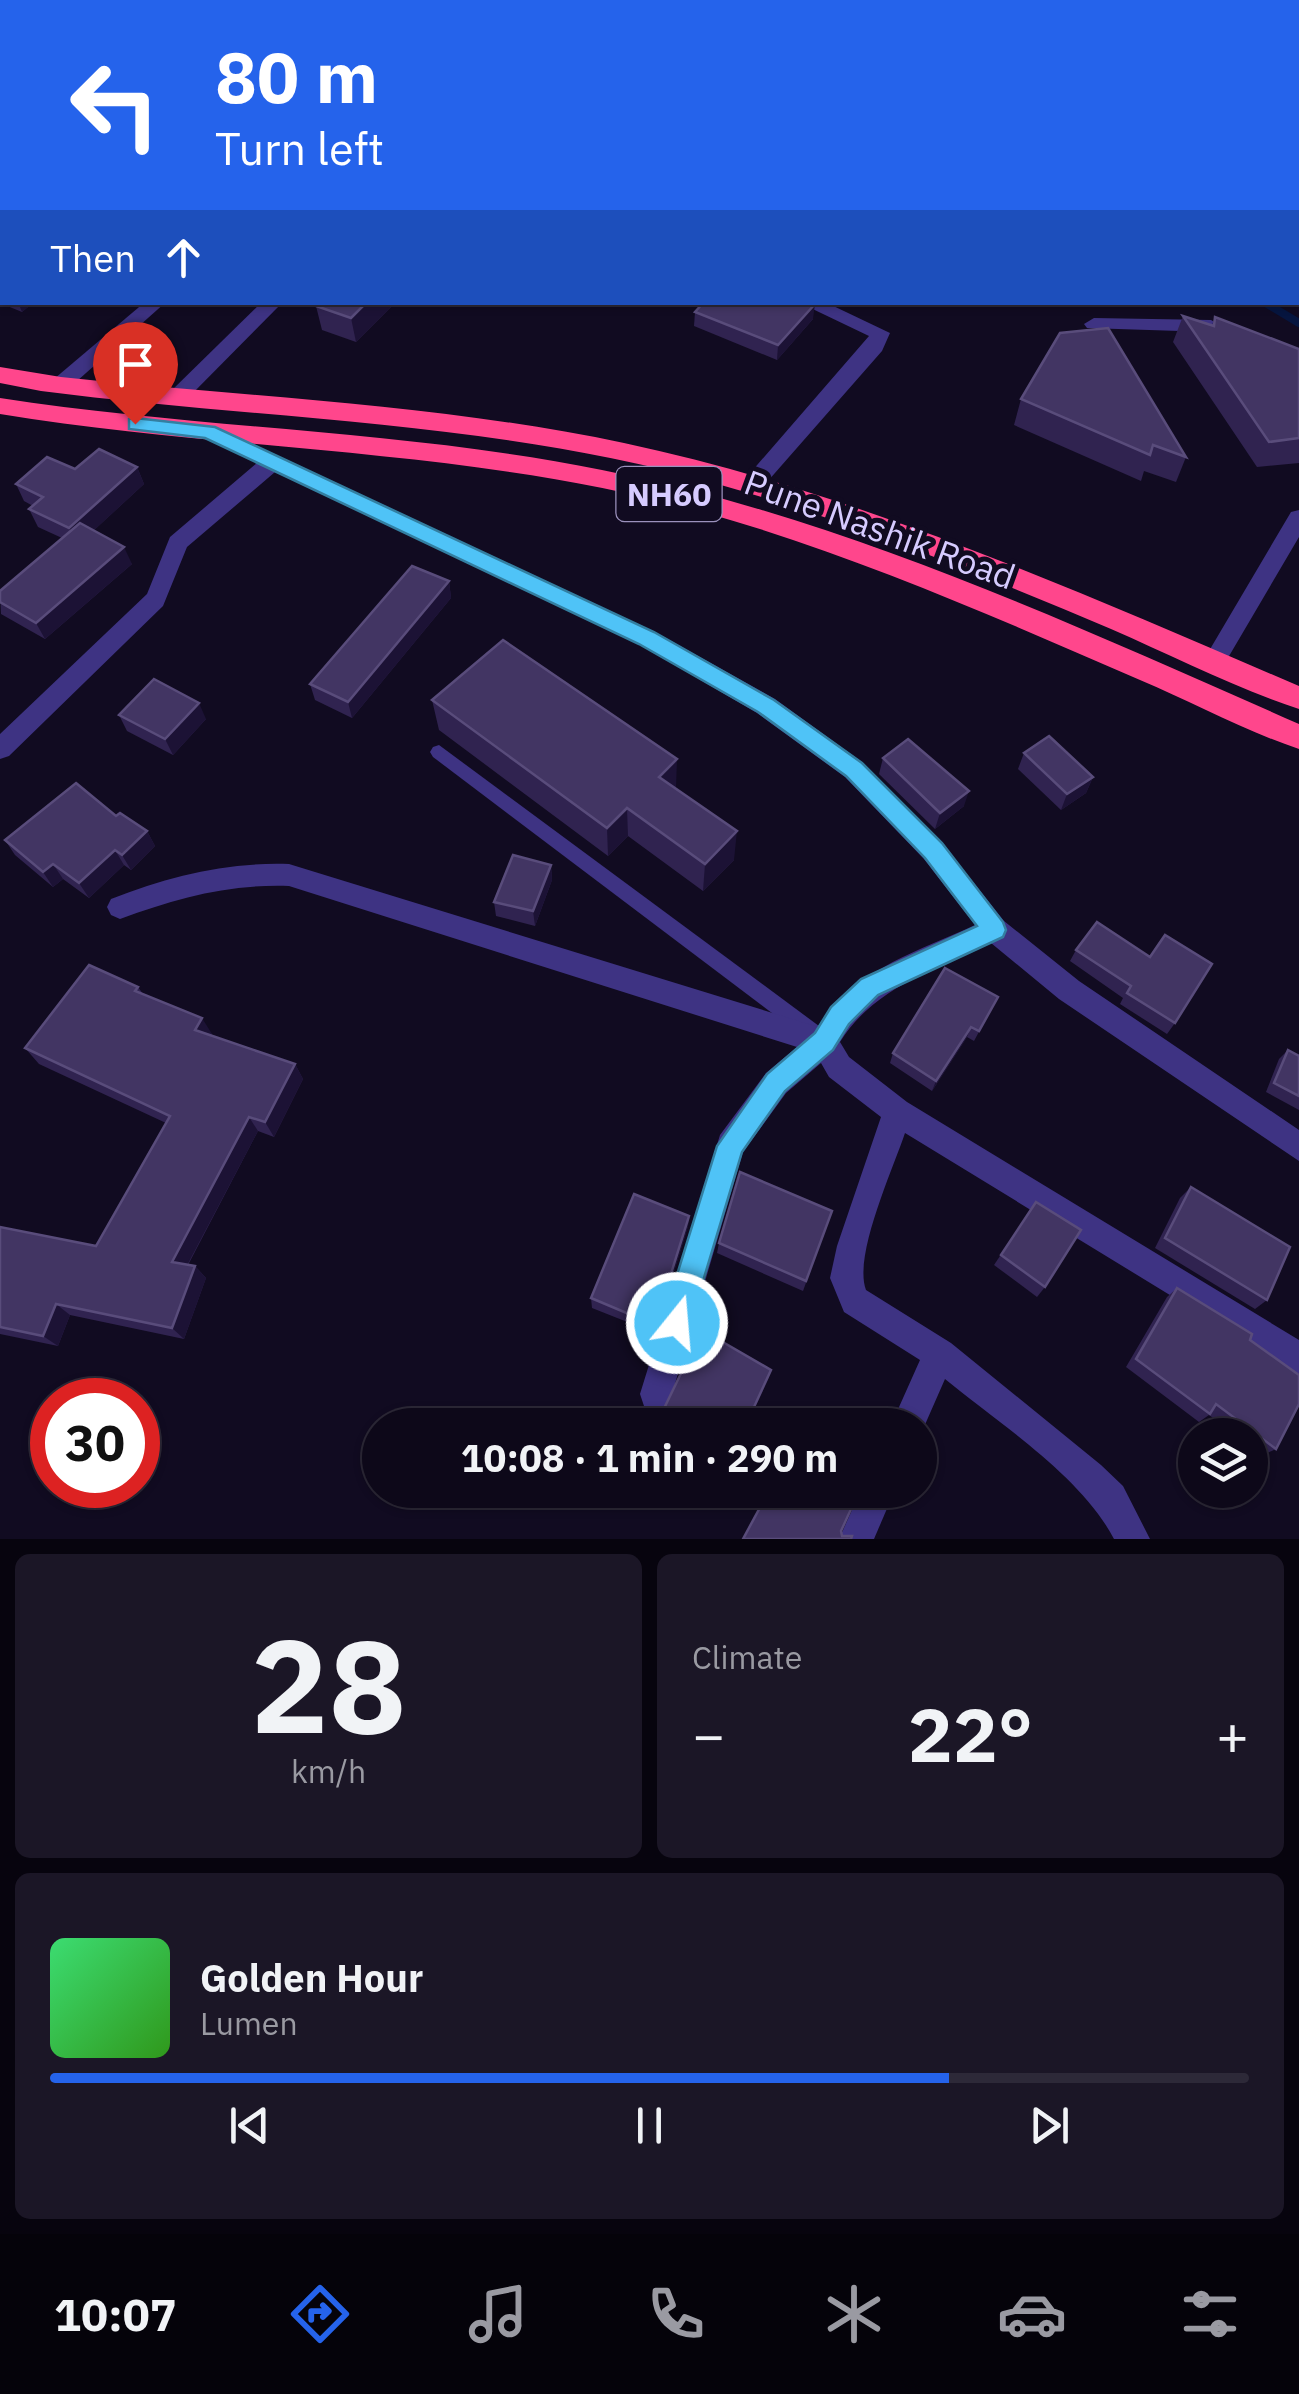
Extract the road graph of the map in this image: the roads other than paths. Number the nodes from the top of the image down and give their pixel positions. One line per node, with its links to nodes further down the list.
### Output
1 (153, 305): 7 (street)
2 (271, 305): 8 (street)
3 (815, 305): 12 (street)
4 (1094, 324): 5 (street)
5 (1236, 330)
6 (2, 378): 7 (highway, Pune Nashik Road / NH60)
7 (61, 384): 8 (highway, Pune Nashik Road / NH60)
8 (177, 396): 12 (highway, Pune Nashik Road / NH60)
9 (0, 406): 10 (highway, Pune Nashik Road / NH60)
10 (208, 432): 11 (street); 16 (highway, Pune Nashik Road / NH60)
11 (271, 463): 17 (street); 20 (street)
12 (752, 484): 14 (highway, Pune Nashik Road / NH60)
13 (1299, 518): 14 (street)
14 (1214, 662): 15 (highway, Pune Nashik Road / NH60)
15 (1299, 698)
16 (1299, 737)
17 (0, 750)
18 (440, 752): 21 (lane)
19 (120, 907): 21 (street)
20 (994, 930): 21 (street); 23 (street)
21 (824, 1042): 22 (street); 26 (street)
22 (897, 1112): 24 (street); 25 (street)
23 (1299, 1147)
24 (940, 1354): 27 (street); 30 (street)
25 (1299, 1358)
26 (656, 1394)
27 (916, 1408)
28 (870, 1508): 29 (street)
29 (856, 1539)
30 (1133, 1539)

